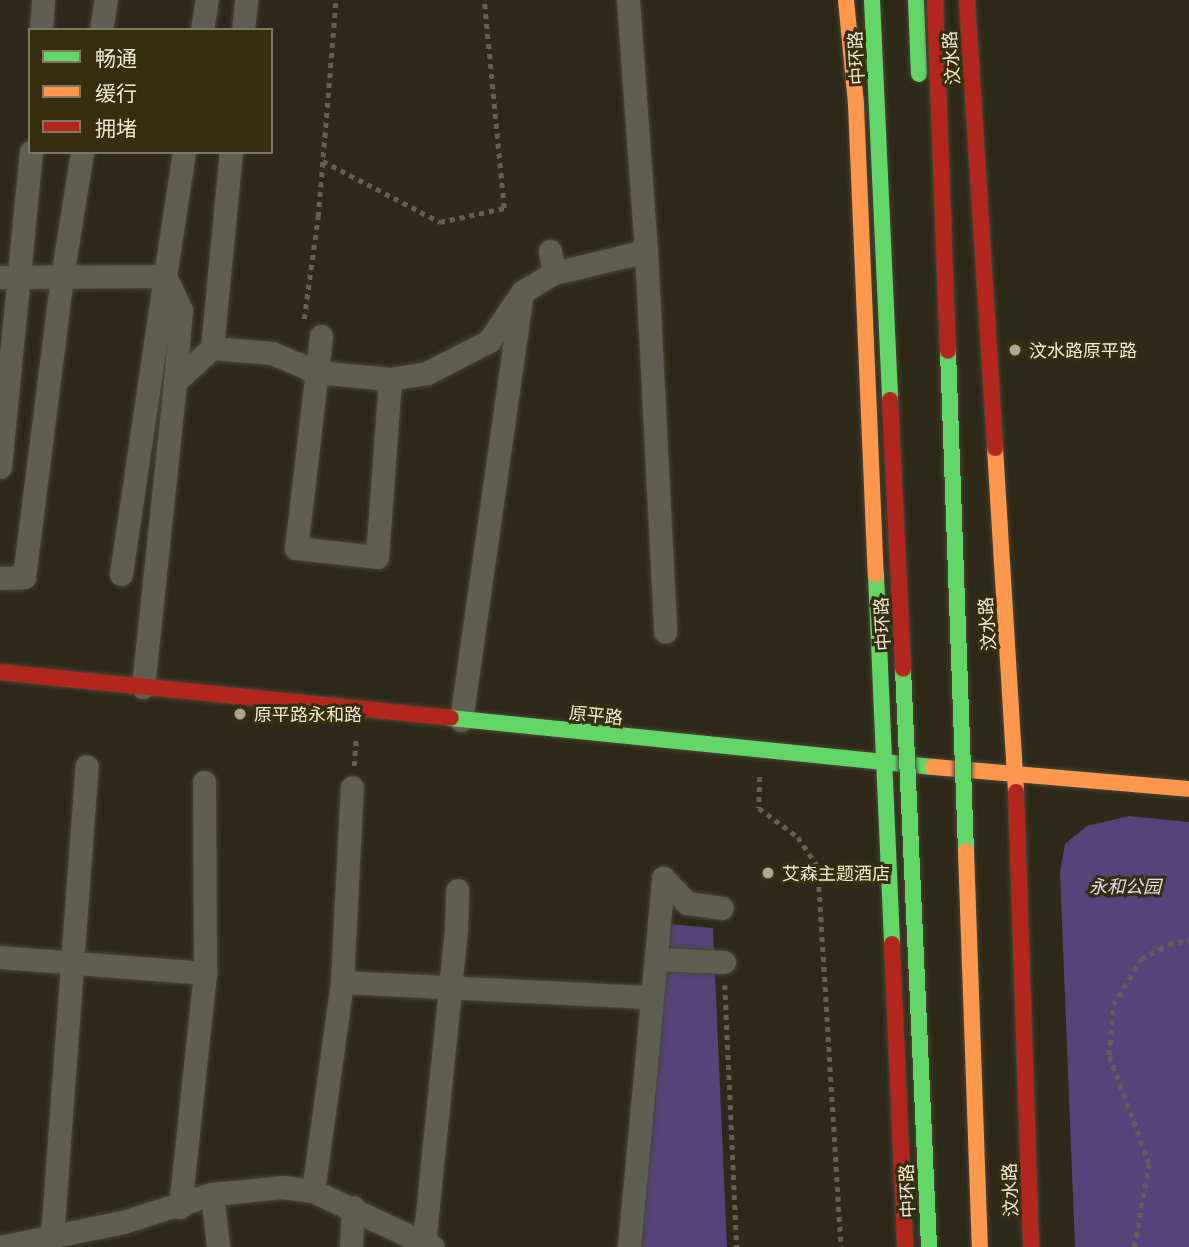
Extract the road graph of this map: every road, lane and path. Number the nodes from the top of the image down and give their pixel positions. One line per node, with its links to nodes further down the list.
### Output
1 (43, 0): 13 (street)
2 (106, 0): 14 (street)
3 (207, 0): 15 (street)
4 (246, 0): 16 (street)
5 (336, 0): 23 (path)
6 (484, 0): 23 (path)
7 (628, 0): 25 (street)
8 (846, 0): 18 (main road)
9 (872, 0): 78 (main road, 中环路, bridge)
10 (916, 0): 17 (main road, 汶水路)
11 (935, 0): 81 (main road, bridge)
12 (967, 0): 48 (main road, 汶水路)
13 (41, 28)
14 (101, 28)
15 (202, 28)
16 (243, 28)
17 (920, 98)
18 (856, 104): 24 (main road); 45 (main road)
19 (31, 154): 27 (street)
20 (82, 154): 28 (street)
21 (184, 154): 26 (street)
22 (231, 154): 32 (street)
23 (323, 161): 30 (path)
24 (899, 192)
25 (646, 251): 29 (street); 39 (street)
26 (164, 276): 28 (street); 35 (street); 37 (street)
27 (10, 277): 28 (street); 36 (street)
28 (62, 277): 38 (street)
29 (522, 292): 34 (street); 43 (street)
30 (312, 330): 33 (street)
31 (931, 335): 47 (main road)
32 (212, 348): 33 (street); 35 (street)
33 (317, 372): 34 (street); 34 (street)
34 (390, 379)
35 (175, 382): 41 (street)
36 (0, 467)
37 (121, 574)
38 (0, 578)
39 (665, 632)
40 (0, 672): 41 (main road, 原平路)
41 (143, 687): 42 (main road, 原平路)
42 (358, 710): 43 (main road, 原平路); 50 (path)
43 (461, 720): 44 (main road, 原平路)
44 (761, 750): 45 (main road, 原平路); 76 (path)
45 (886, 763): 47 (main road, 原平路); 77 (main road)
46 (87, 766): 58 (street)
47 (950, 767): 48 (main road, 原平路); 80 (main road)
48 (1015, 772): 51 (main road, 原平路); 82 (main road, 汶水路)
49 (204, 782): 60 (street)
50 (352, 787): 61 (street)
51 (1189, 789)
52 (929, 875): 66 (main road)
53 (457, 890): 62 (street)
54 (722, 908): 57 (street)
55 (1189, 940): 83 (path)
56 (0, 957): 58 (street)
57 (656, 959): 59 (street); 63 (street)
58 (72, 961): 60 (street); 69 (street)
59 (724, 962): 75 (path)
60 (205, 973): 67 (street)
61 (342, 982): 62 (street); 64 (street)
62 (450, 990): 63 (street); 70 (street)
63 (652, 997): 74 (street)
64 (313, 1191): 65 (street); 68 (street)
65 (212, 1194): 67 (street); 72 (street)
66 (941, 1202): 78 (main road); 79 (main road)
67 (180, 1206): 69 (street)
68 (354, 1207): 70 (street); 73 (street)
69 (52, 1237): 71 (street)
70 (428, 1246)
71 (0, 1247)
72 (218, 1247)
73 (351, 1247)
74 (629, 1247)
75 (737, 1247)
76 (841, 1247)
77 (905, 1247)
78 (929, 1247)
79 (943, 1247)
80 (965, 1247)
81 (980, 1247)
82 (1031, 1247)
83 (1134, 1247)

